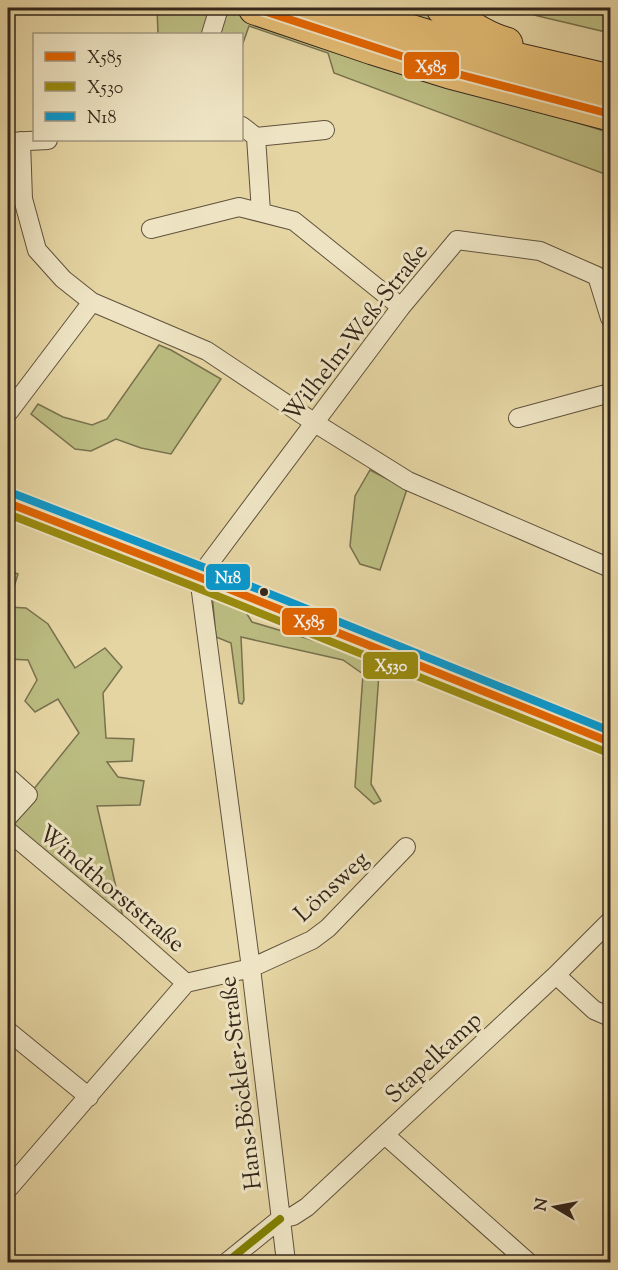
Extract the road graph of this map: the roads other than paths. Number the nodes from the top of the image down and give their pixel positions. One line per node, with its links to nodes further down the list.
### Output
1 (219, 8): 5 (street)
2 (255, 8): 8 (highway)
3 (334, 8): 7 (highway)
4 (442, 8): 6 (highway)
5 (211, 33)
6 (610, 76)
7 (610, 81)
8 (607, 117)
9 (325, 130): 10 (street)
10 (249, 132): 13 (street)
11 (33, 141): 12 (street)
12 (14, 142): 15 (street)
13 (261, 212): 14 (street); 16 (street)
14 (151, 229)
15 (92, 303): 19 (street); 21 (street)
16 (401, 307): 17 (street, Wilhelm-Weß-Straße); 21 (street, Wilhelm-Weß-Straße)
17 (610, 318)
18 (610, 393): 20 (street)
19 (8, 413)
20 (518, 418)
21 (315, 423): 23 (street); 24 (street, Wilhelm-Weß-Straße)
22 (8, 503): 24 (street)
23 (610, 568)
24 (199, 577): 25 (street); 31 (street, Hans-Böckler-Straße)
25 (610, 742)
26 (8, 777): 27 (street, Windthorststraße)
27 (8, 818)
28 (8, 831): 33 (street, Windthorststraße)
29 (406, 848): 31 (street, Lönsweg)
30 (610, 921): 32 (street, Stapelkamp)
31 (251, 968): 33 (street, Lönsweg); 39 (street, Hans-Böckler-Straße)
32 (556, 975): 34 (street); 37 (street, Stapelkamp)
33 (186, 983): 36 (street)
34 (610, 1017)
35 (8, 1031): 36 (street)
36 (89, 1097): 38 (street)
37 (385, 1135): 39 (street, Stapelkamp); 42 (street)
38 (8, 1189)
39 (280, 1219): 40 (street, Stapelkamp); 41 (street, Hans-Böckler-Straße)
40 (227, 1263)
41 (286, 1263)
42 (528, 1263)

